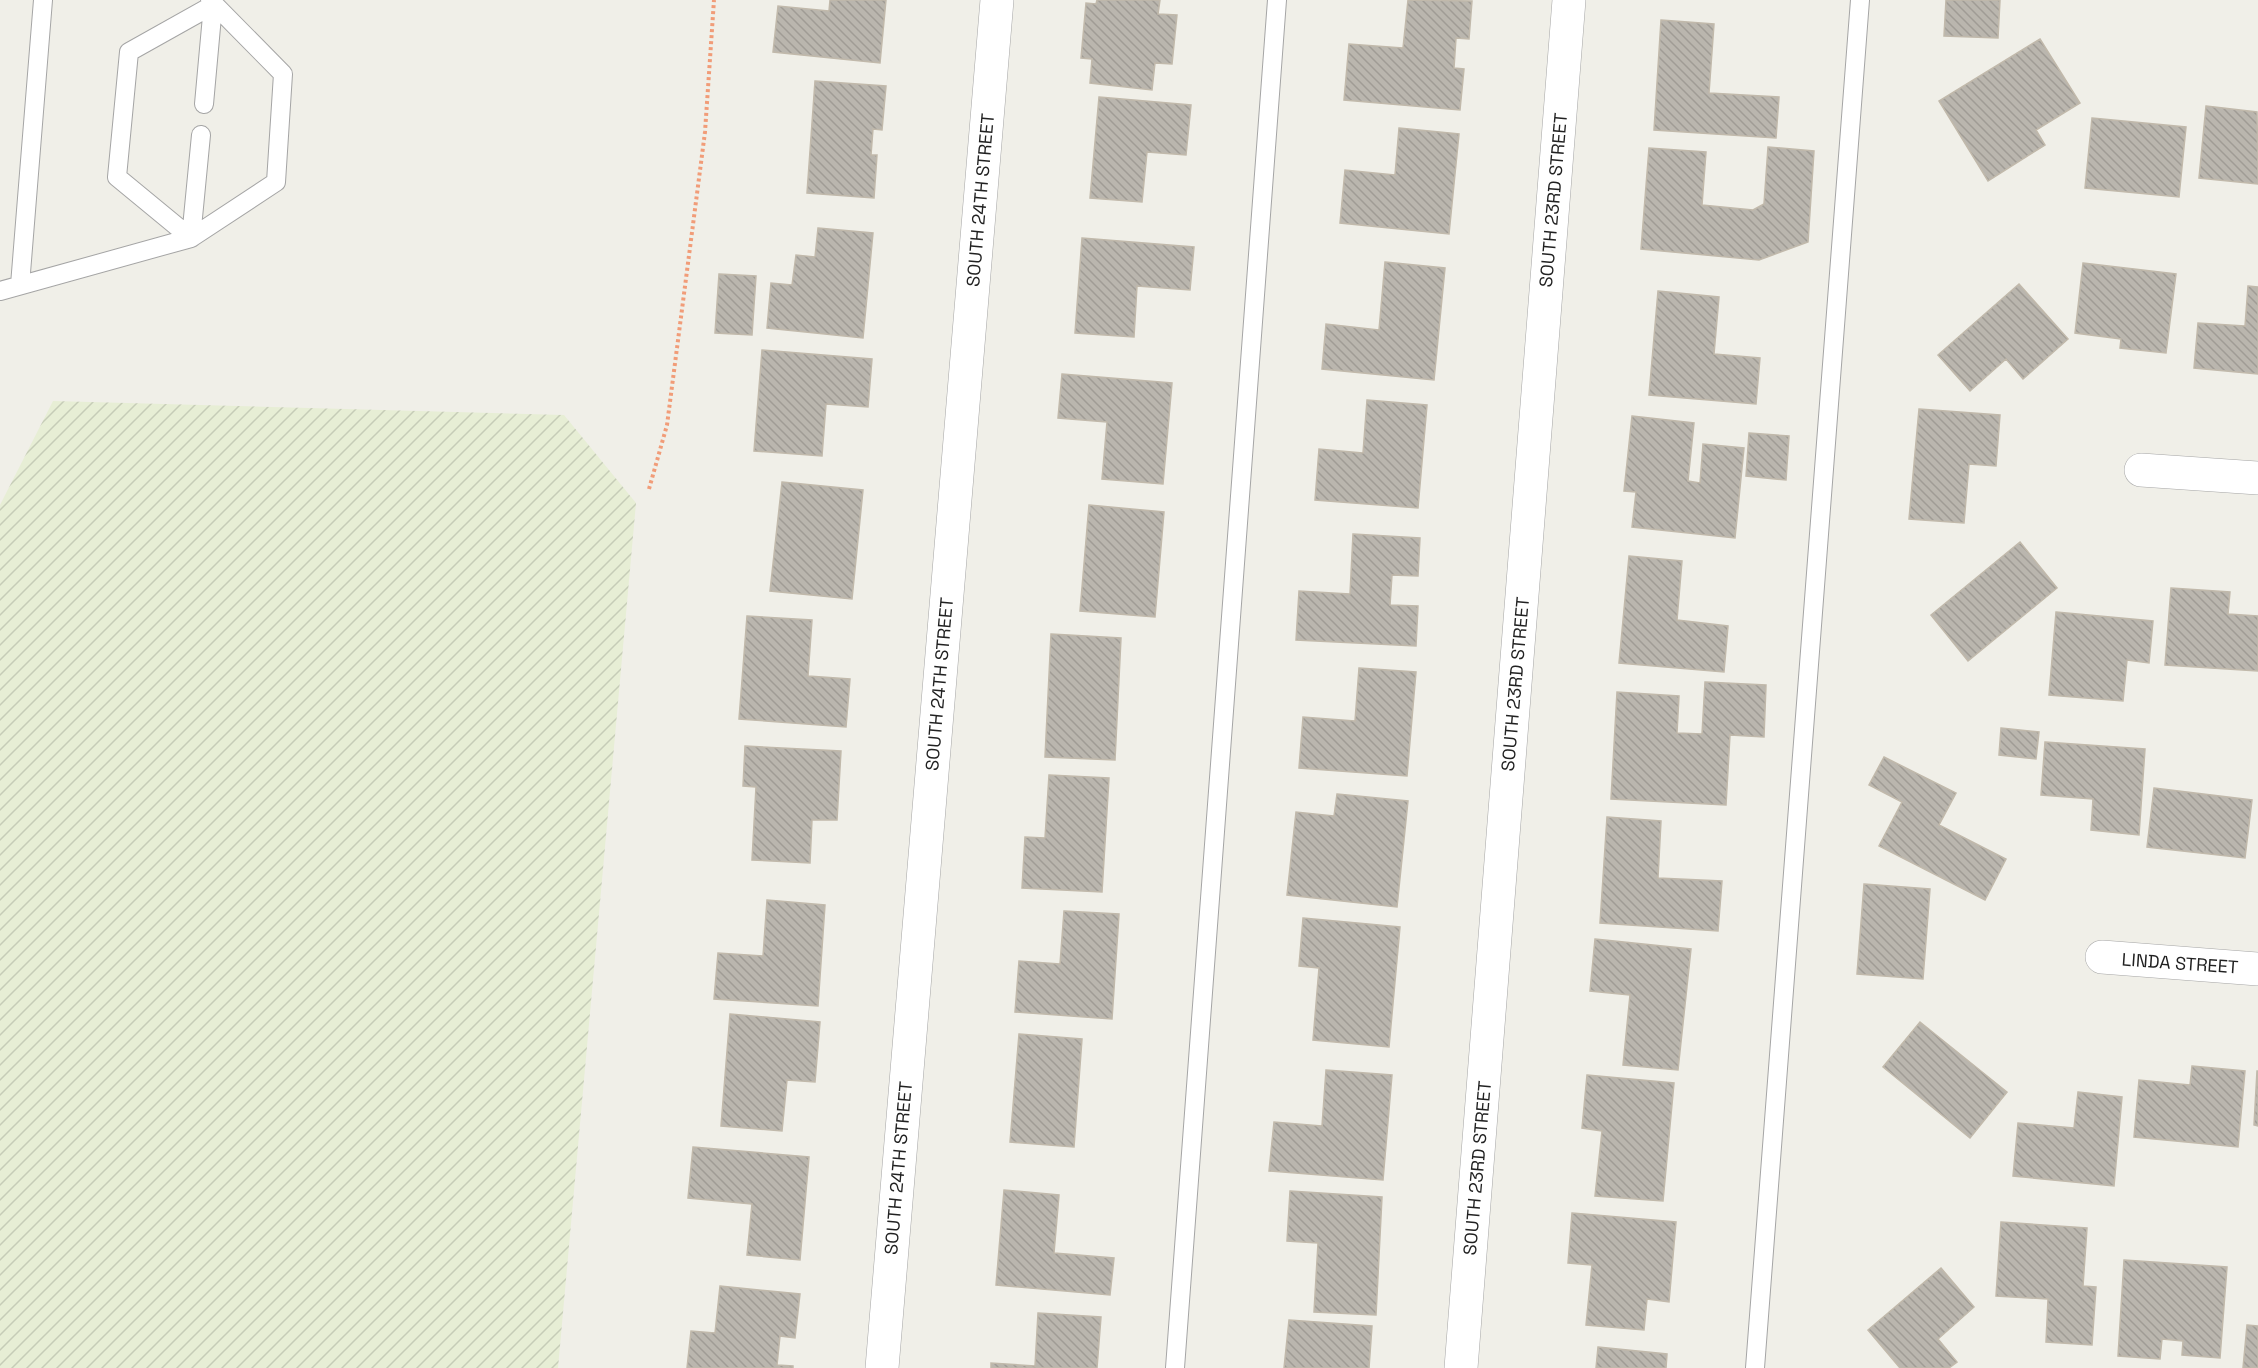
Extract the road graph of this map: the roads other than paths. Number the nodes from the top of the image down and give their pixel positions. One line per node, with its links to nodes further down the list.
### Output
1 (43, 0): 10 (lane)
2 (997, 0): 16 (street, SOUTH 24TH STREET)
3 (1277, 0): 17 (lane)
4 (1569, 0): 18 (street, SOUTH 23RD STREET)
5 (1860, 0): 19 (lane)
6 (211, 2): 7 (lane); 9 (lane); 9 (lane)
7 (204, 104)
8 (201, 135): 9 (lane)
9 (191, 238): 10 (lane)
10 (20, 285): 11 (lane)
11 (0, 291)
12 (2141, 470): 13 (street)
13 (2258, 478)
14 (2102, 957): 15 (street, LINDA STREET)
15 (2258, 969)
16 (882, 1368)
17 (1175, 1368)
18 (1461, 1368)
19 (1755, 1368)

